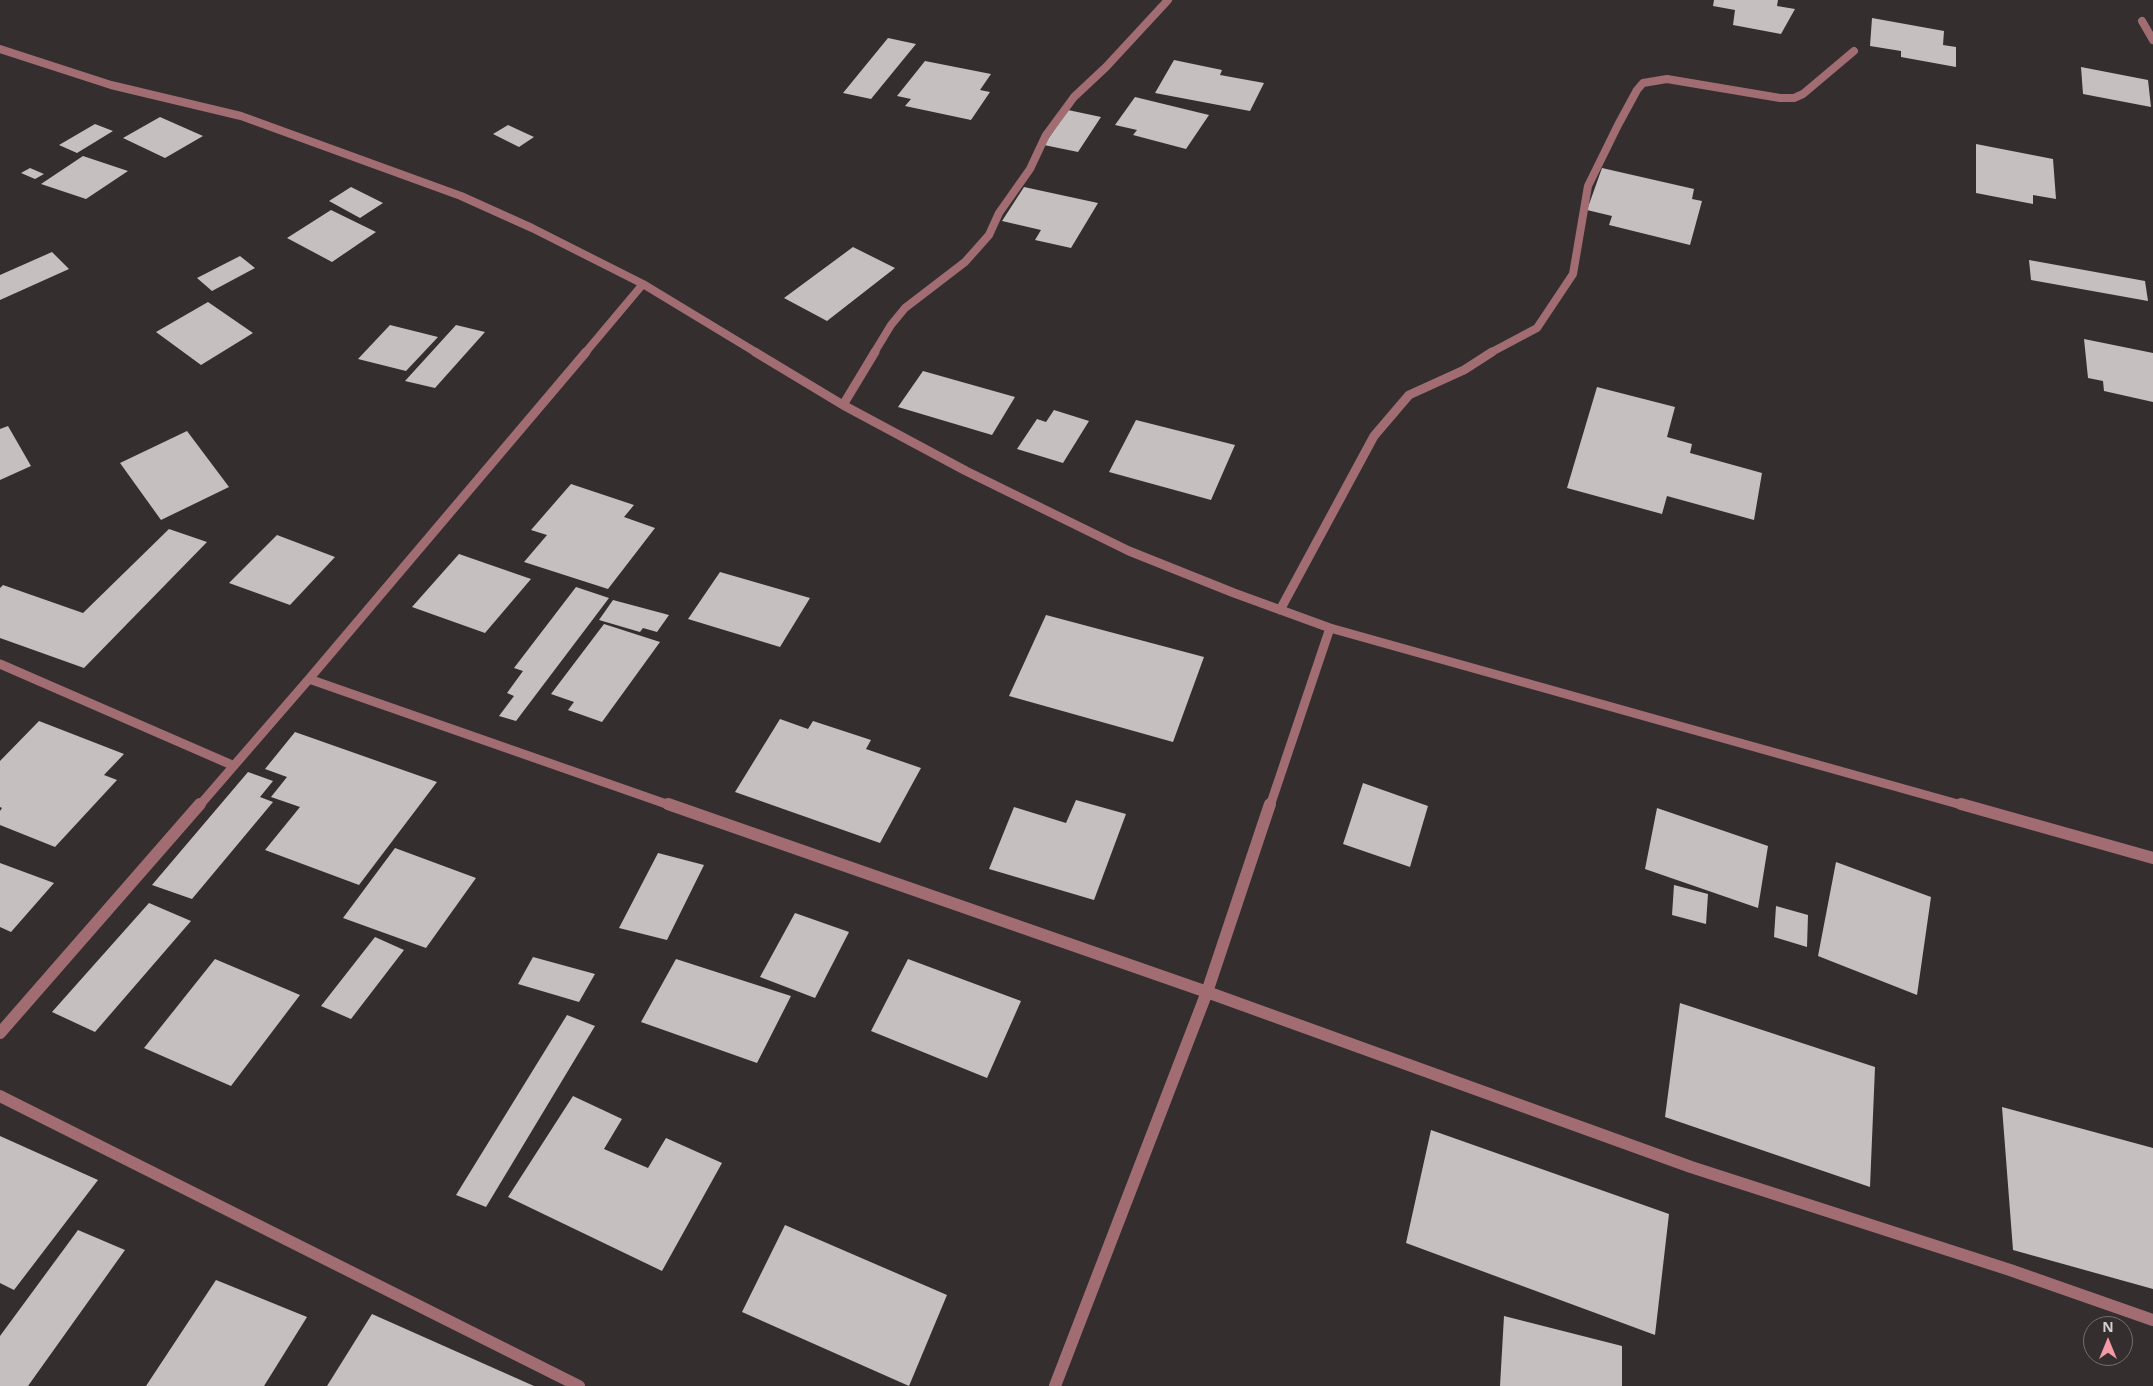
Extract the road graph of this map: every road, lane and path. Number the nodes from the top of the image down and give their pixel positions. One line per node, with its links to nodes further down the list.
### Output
1 (1168, 0): 7 (street)
2 (2142, 22): 3 (street)
3 (2153, 40)
4 (0, 49): 6 (street)
5 (1854, 51): 8 (street)
6 (643, 284): 7 (street); 11 (street)
7 (843, 405): 8 (street)
8 (1280, 610): 9 (street)
9 (1330, 628): 13 (street); 14 (street)
10 (0, 664): 12 (street)
11 (309, 679): 12 (street); 14 (street)
12 (232, 766): 15 (street)
13 (2153, 858)
14 (1207, 992): 17 (street); 19 (street)
15 (0, 1033)
16 (0, 1096): 18 (street)
17 (2153, 1320)
18 (579, 1386)
19 (1055, 1386)

